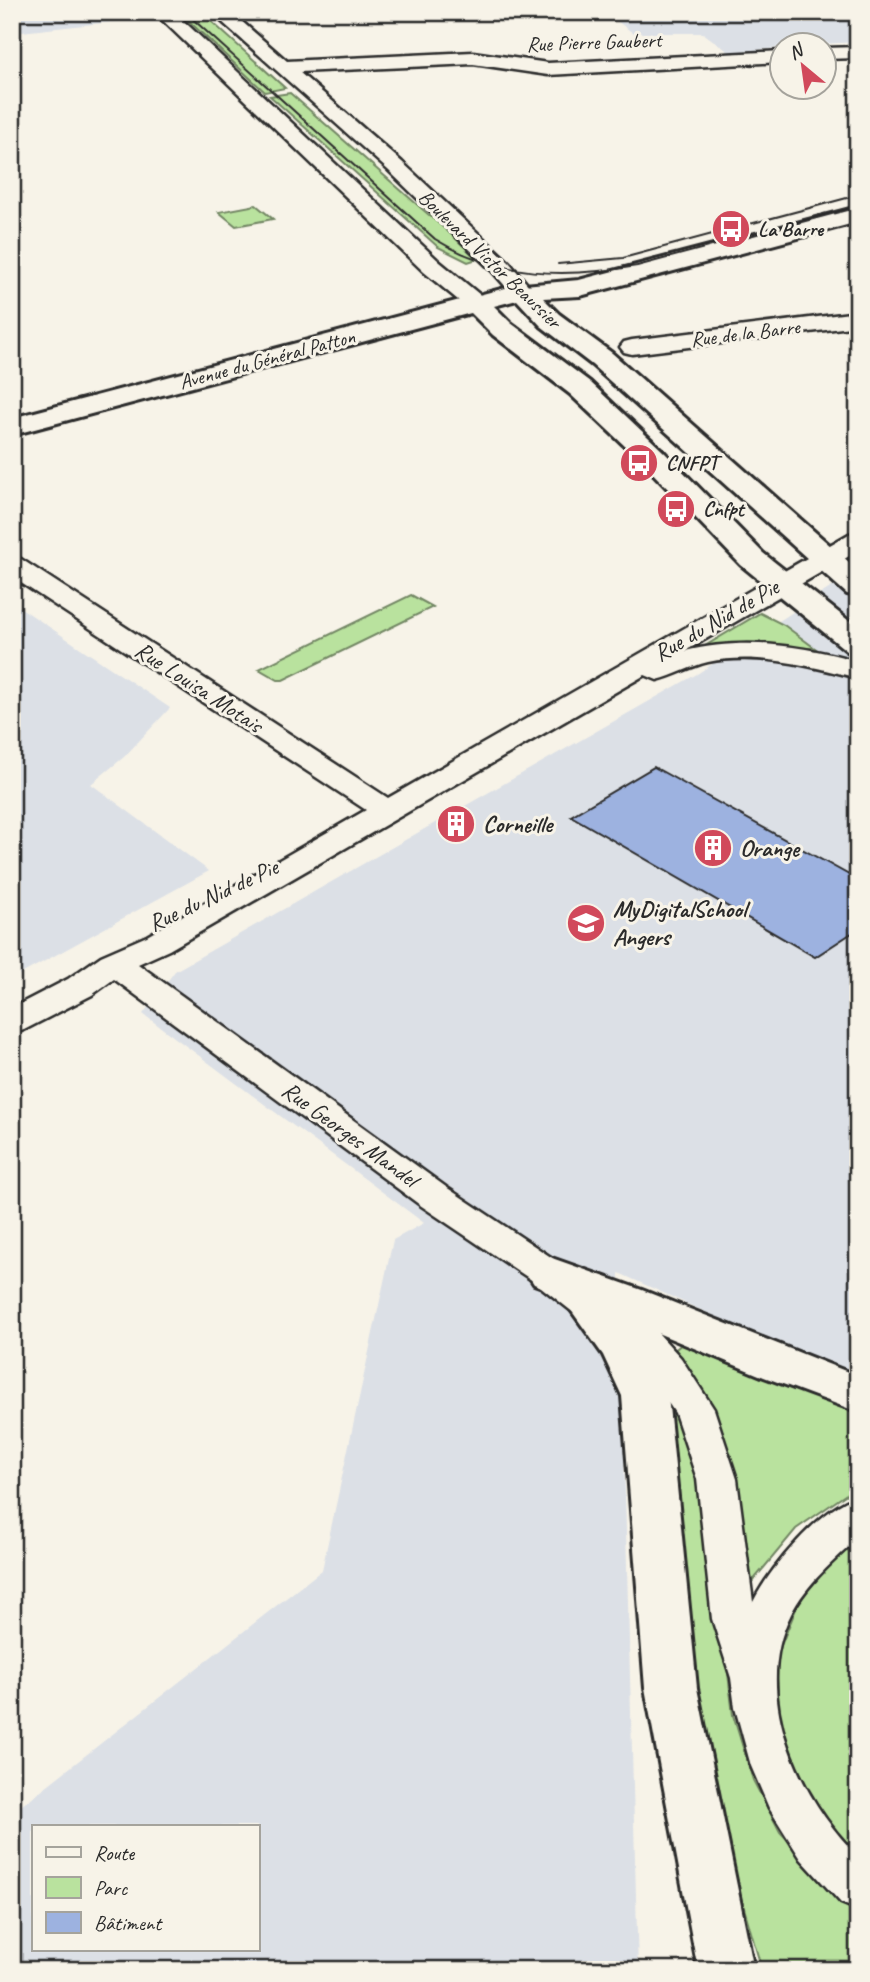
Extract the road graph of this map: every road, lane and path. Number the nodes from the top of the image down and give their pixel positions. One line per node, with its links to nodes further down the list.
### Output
1 (163, 12): 10 (street, Boulevard Victor Beaussier)
2 (220, 12): 6 (street, Boulevard Victor Beaussier)
3 (858, 52): 4 (street)
4 (838, 53)
5 (768, 58): 6 (street, Rue Pierre Gaubert)
6 (282, 67): 9 (street, Boulevard Victor Beaussier)
7 (858, 214): 9 (main road, Avenue du Général Patton)
8 (568, 265): 9 (main road, Avenue du Général Patton)
9 (522, 291): 10 (main road, Avenue du Général Patton); 15 (main road, Boulevard Victor Beaussier)
10 (477, 304): 13 (main road, Avenue du Général Patton); 17 (main road, Boulevard Victor Beaussier)
11 (858, 319): 12 (street, Rue de la Barre)
12 (632, 347)
13 (12, 427)
14 (858, 540): 15 (street, Rue du Nid de Pie)
15 (825, 558): 17 (street, Rue du Nid de Pie); 18 (main road, Boulevard Victor Beaussier)
16 (12, 565): 23 (street, Rue Louisa Motais)
17 (781, 582): 19 (main road); 20 (main road, Boulevard Victor Beaussier); 22 (street, Rue du Nid de Pie)
18 (858, 587)
19 (858, 613)
20 (858, 644)
21 (858, 670): 22 (street, Rue du Nid de Pie)
22 (576, 704): 23 (street, Rue du Nid de Pie)
23 (386, 810): 24 (street, Rue du Nid de Pie)
24 (113, 963): 25 (street, Rue du Nid de Pie); 26 (street, Rue du Nid de Pie); 27 (street, Rue Georges Mandel)
25 (12, 998)
26 (12, 1022)
27 (549, 1273): 28 (street, Rue Georges Mandel); 29 (main road)
28 (588, 1303): 31 (street, Rue Georges Mandel); 33 (main road)
29 (858, 1394)
30 (858, 1513): 31 (street)
31 (752, 1676): 32 (street, Rue Georges Mandel)
32 (858, 1888)
33 (726, 1970)

